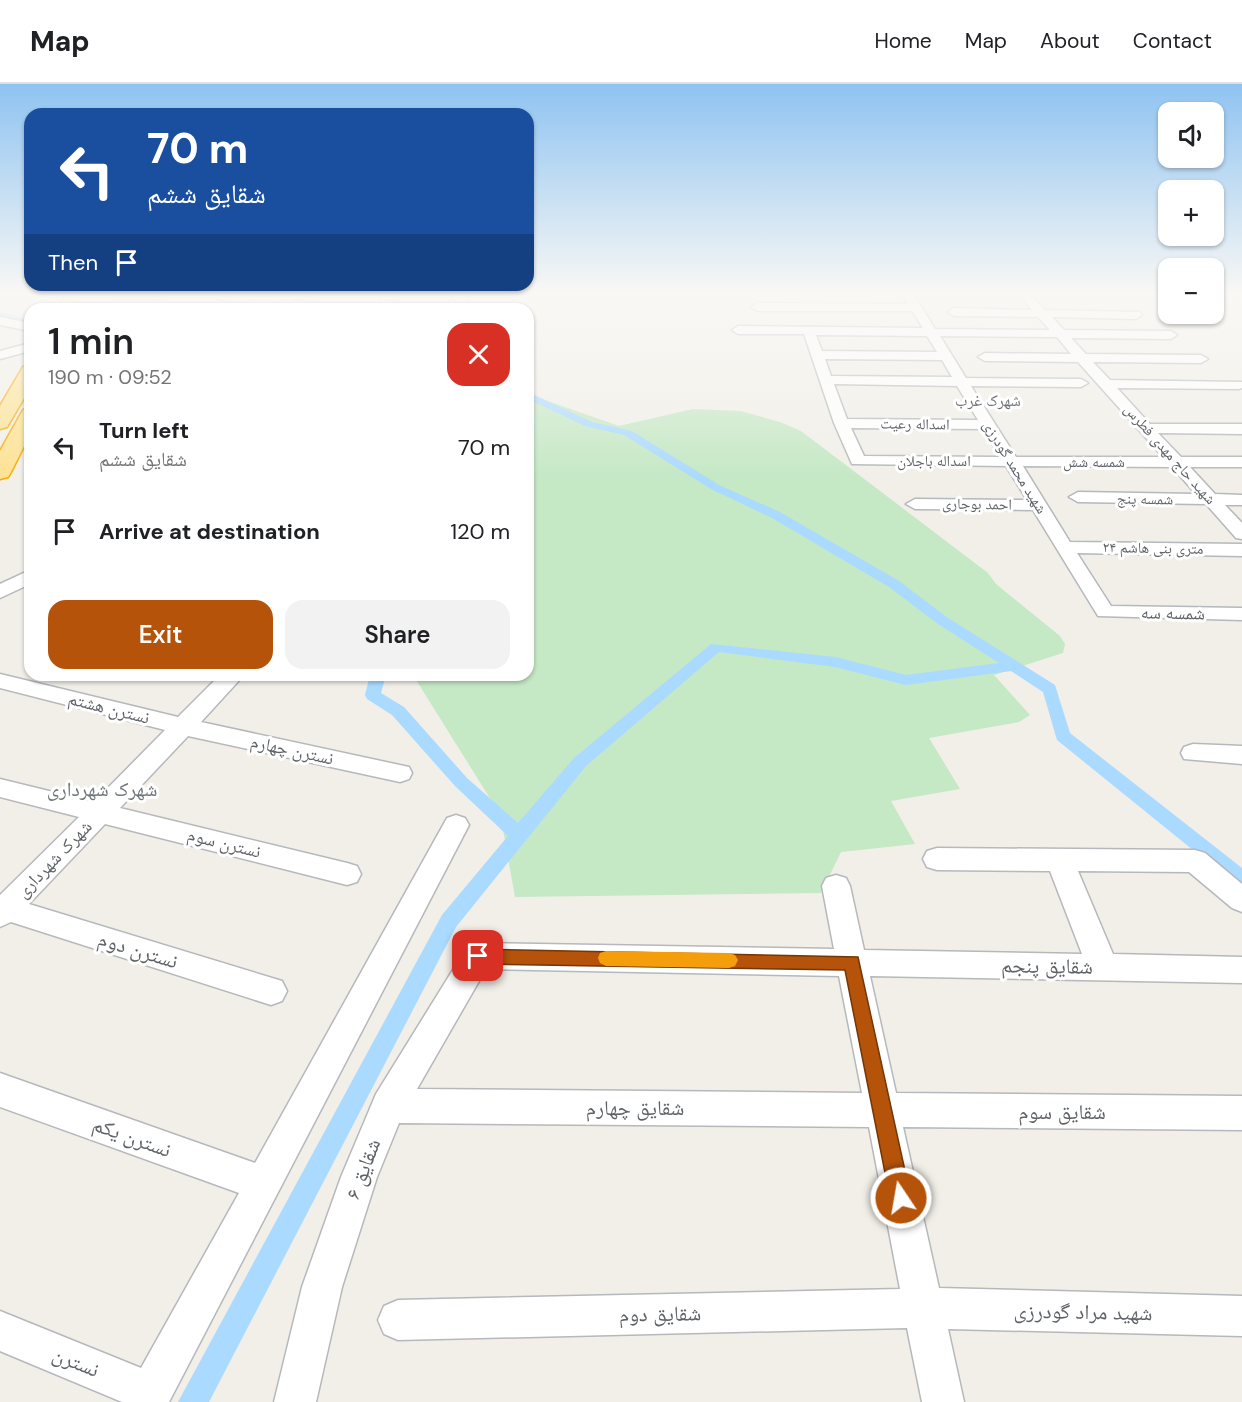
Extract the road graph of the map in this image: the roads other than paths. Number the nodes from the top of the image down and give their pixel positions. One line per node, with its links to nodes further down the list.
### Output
1 (946, 356): 9 (street, شهید محمد گودرزی)
2 (818, 357): 7 (street)
3 (986, 357): 5 (street)
4 (1081, 357): 5 (street, شهید حاج مهدی فطرس)
5 (1083, 359): 6 (street); 11 (street, شهید حاج مهدی فطرس)
6 (1201, 359)
7 (826, 380): 9 (street); 14 (street)
8 (24, 381): 13 (highway)
9 (961, 381): 10 (street); 15 (street, شهید محمد گودرزی)
10 (1081, 383)
11 (1106, 384): 12 (street); 17 (street, شهید حاج مهدی فطرس)
12 (1239, 385)
13 (0, 423)
14 (841, 423): 15 (street, اسداله رعیت); 19 (street, اسداله باجلان)
15 (988, 425): 19 (street, شهید محمد گودرزی)
16 (24, 426): 22 (highway)
17 (1145, 428): 18 (street); 20 (street, شهید حاج مهدی فطرس)
18 (1242, 429)
19 (1011, 461): 20 (street, شمسه شش); 27 (street, شهید محمد گودرزی)
20 (1176, 462): 21 (street, شمسه شش); 24 (street, شهید حاج مهدی فطرس)
21 (1242, 462)
22 (0, 472)
23 (1078, 497): 24 (street, شمسه پنج)
24 (1211, 500): 25 (street, شمسه پنج); 28 (street, شهید حاج مهدی فطرس)
25 (1242, 500)
26 (915, 504): 27 (street, احمد بوجاری)
27 (1039, 505): 29 (street, شهید محمد گودرزی)
28 (1242, 534)
29 (1065, 547): 30 (street, ۲۴ متری بنی هاشم); 33 (street, شهید محمد گودرزی)
30 (1242, 550)
31 (24, 579): 32 (street)
32 (0, 592)
33 (1105, 612): 34 (street, شمسه سه)
34 (1242, 614)
35 (0, 681): 37 (street, نسترن هشتم)
36 (227, 681): 37 (street, شهرک شهرداری)
37 (184, 727): 40 (street, نسترن چهارم); 42 (street, شهرک شهرداری)
38 (1193, 753): 39 (street)
39 (1242, 755)
40 (400, 773)
41 (0, 788): 42 (street, نسترن سوم)
42 (100, 812): 46 (street, نسترن سوم); 49 (street, شهرک شهرداری)
43 (456, 825): 59 (street)
44 (937, 859): 45 (street)
45 (1060, 860): 48 (street); 52 (street)
46 (347, 874)
47 (836, 886): 51 (street)
48 (1242, 900)
49 (2, 910): 54 (street, نسترن دوم)
50 (478, 956): 51 (street, شقایق پنجم); 56 (street, شقایق ۶)
51 (852, 962): 52 (street, شقایق پنجم); 57 (street)
52 (1103, 968): 53 (street, شقایق پنجم)
53 (1242, 970)
54 (271, 991)
55 (0, 1090): 59 (street, نسترن یکم)
56 (388, 1106): 57 (street, شقایق چهارم); 65 (street, شقایق ۶)
57 (883, 1110): 58 (street, شقایق سوم); 60 (street)
58 (1242, 1113)
59 (264, 1184): 64 (street)
60 (923, 1308): 61 (street, شهید مراد گودرزی); 62 (street, شقایق دوم); 66 (street)
61 (1242, 1316)
62 (398, 1320)
63 (0, 1331): 64 (street, نسترن)
64 (149, 1398)
65 (295, 1402)
66 (943, 1402)

